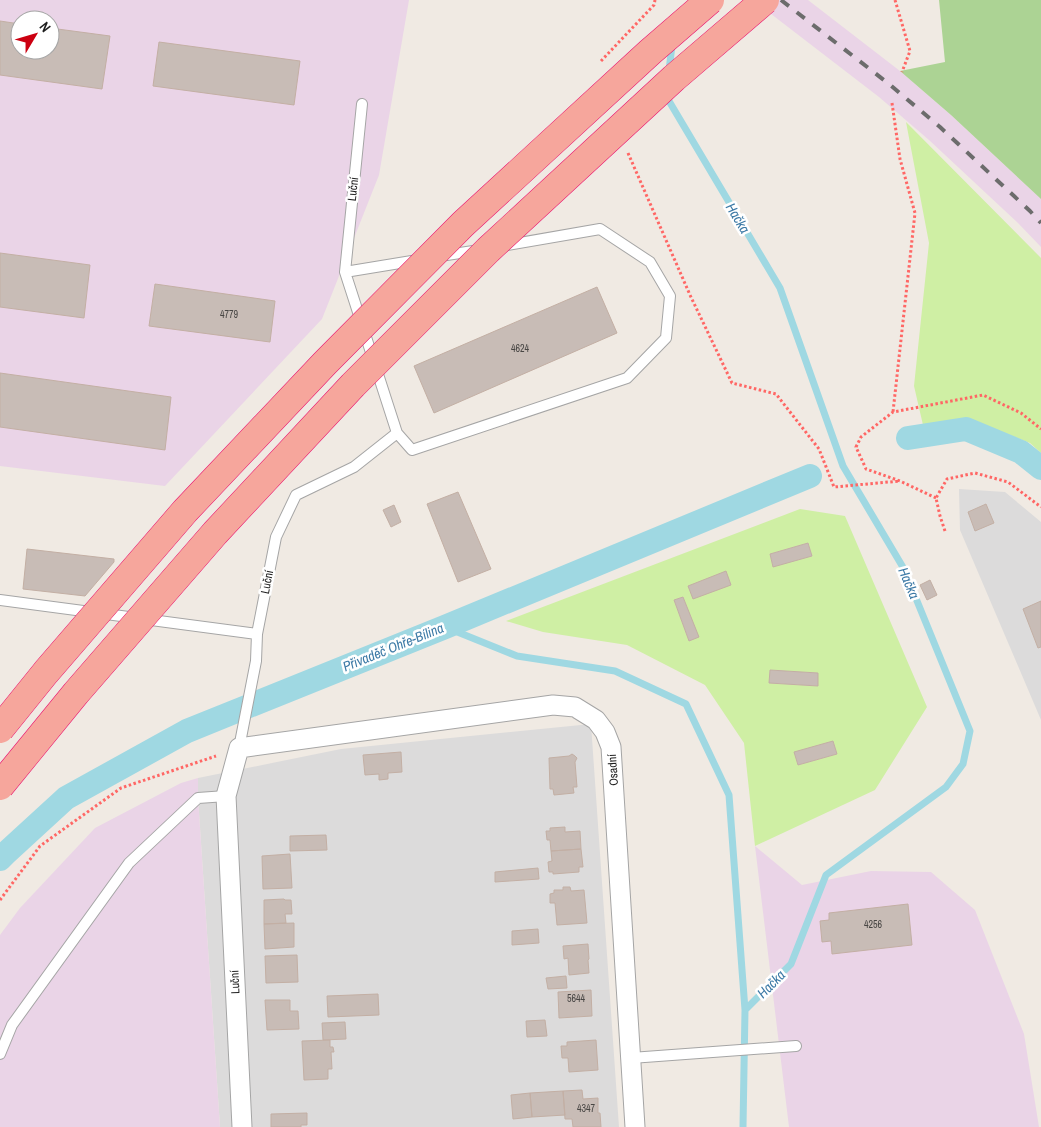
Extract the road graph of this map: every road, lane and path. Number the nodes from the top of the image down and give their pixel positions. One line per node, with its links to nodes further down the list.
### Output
1 (655, 0): 5 (path)
2 (710, 0): 20 (highway, bridge)
3 (765, 0): 22 (highway, bridge)
4 (895, 0): 6 (path)
5 (595, 67)
6 (902, 72)
7 (892, 103): 11 (path)
8 (362, 104): 10 (lane, Luční)
9 (625, 148): 14 (path)
10 (345, 272): 13 (lane, Luční); 13 (lane)
11 (893, 412): 12 (path); 14 (path)
12 (1041, 429)
13 (397, 433): 19 (lane, Luční)
14 (900, 480): 15 (path)
15 (936, 498): 16 (path); 17 (path)
16 (1041, 507)
17 (945, 531)
18 (0, 600): 19 (lane)
19 (257, 634): 21 (lane, Luční)
20 (0, 729)
21 (239, 748): 23 (street, Luční); 24 (path); 27 (street, Osadní)
22 (0, 786)
23 (226, 796): 26 (lane); 28 (street, Luční)
24 (0, 900)
25 (796, 1046): 27 (lane)
26 (0, 1054)
27 (631, 1058): 29 (street, Osadní)
28 (242, 1127)
29 (635, 1127)

